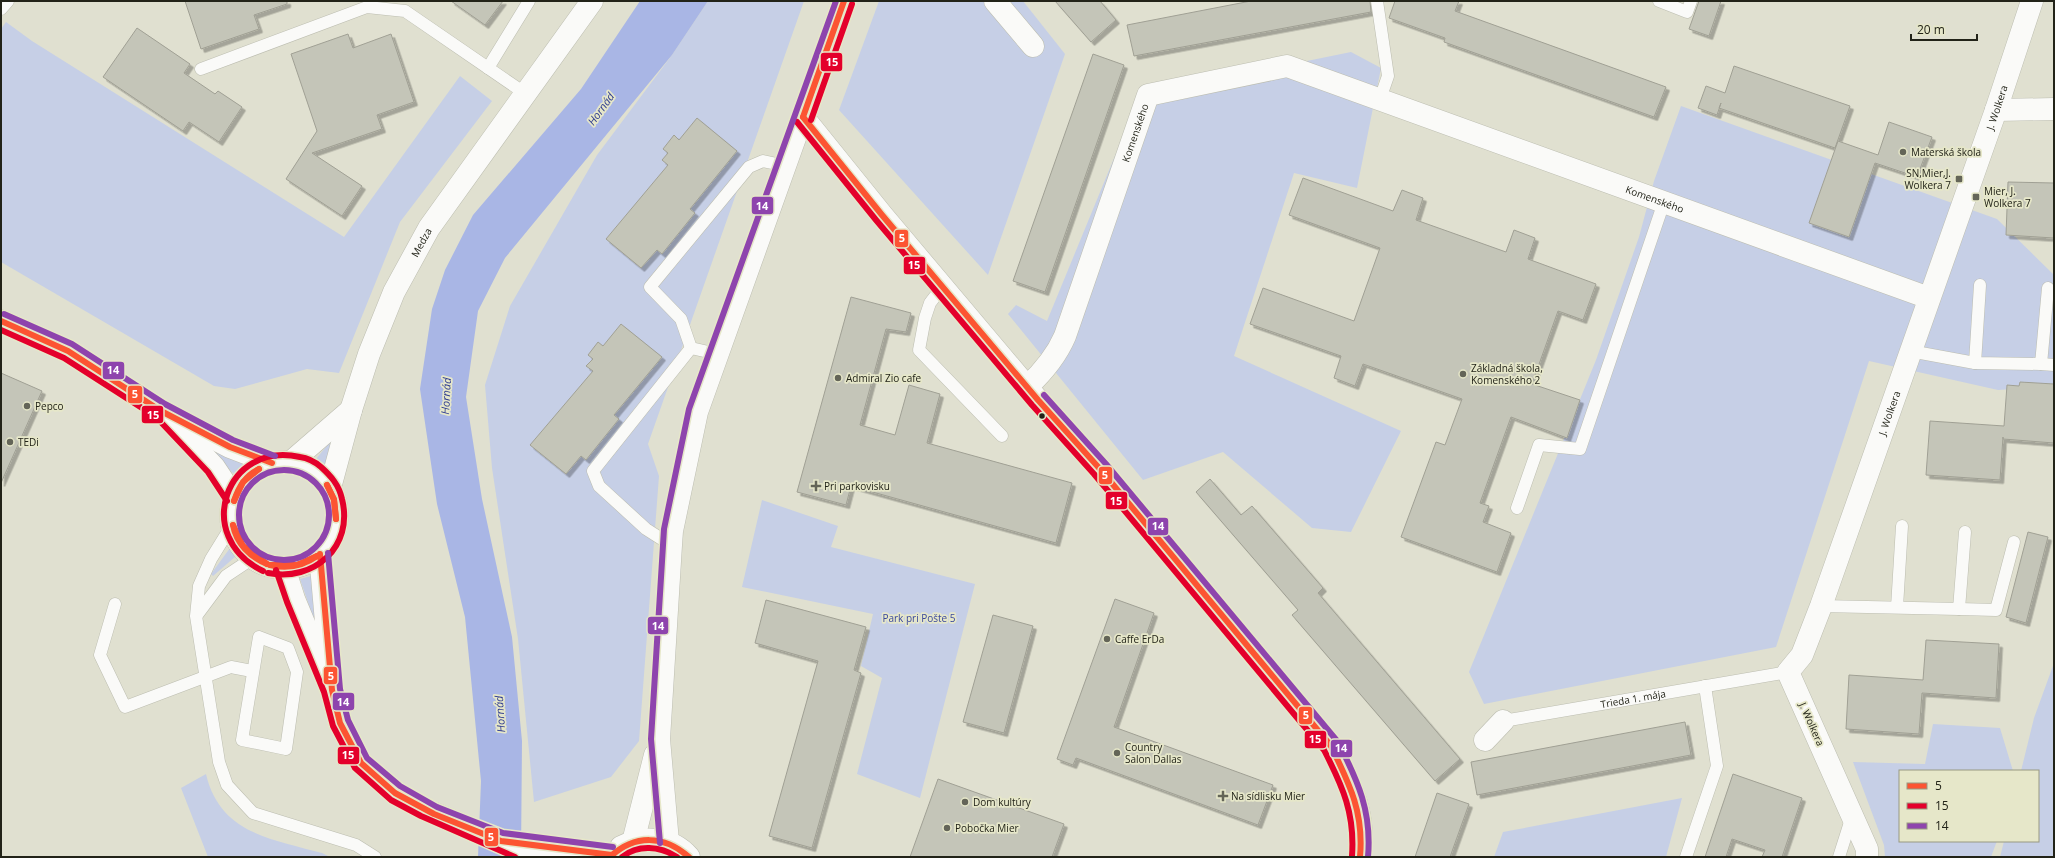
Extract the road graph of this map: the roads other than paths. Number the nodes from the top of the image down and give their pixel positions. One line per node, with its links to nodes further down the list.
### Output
1 (8, 1): 10 (lane)
2 (530, 1): 12 (lane)
3 (592, 1): 14 (street, Medza)
4 (844, 1): 18 (street)
5 (995, 1): 11 (street)
6 (1377, 1): 15 (lane)
7 (1659, 1): 8 (lane)
8 (1691, 1)
9 (2032, 1): 17 (street, J. Wolkera)
10 (1, 9)
11 (1033, 46)
12 (488, 68): 13 (lane); 14 (lane)
13 (201, 70)
14 (526, 94): 33 (street, Medza)
15 (1380, 99): 20 (street, Komenského); 32 (street, Komenského)
16 (2054, 109): 17 (street)
17 (1996, 110): 24 (street, J. Wolkera)
18 (803, 117): 19 (street); 22 (street)
19 (786, 166): 26 (lane); 28 (street)
20 (1664, 202): 24 (street, Komenského); 39 (lane)
21 (1980, 285): 29 (lane)
22 (943, 286): 32 (street); 35 (lane)
23 (2048, 288): 30 (lane)
24 (1929, 298): 27 (street, J. Wolkera)
25 (1, 321): 34 (street)
26 (691, 348): 28 (lane); 44 (lane)
27 (1910, 351): 29 (lane); 49 (street, J. Wolkera)
28 (717, 354): 44 (street)
29 (1974, 363): 30 (lane)
30 (2041, 364): 31 (lane)
31 (2054, 365)
32 (1027, 387): 69 (street)
33 (351, 410): 36 (street); 37 (street, Medza)
34 (161, 412): 36 (street); 38 (street)
35 (1002, 436)
36 (281, 462): 37 (street); 38 (street)
37 (330, 488): 45 (street)
38 (234, 497): 40 (street)
39 (1517, 508)
40 (232, 525): 46 (street); 52 (lane)
41 (1902, 526): 50 (lane)
42 (1965, 532): 51 (lane)
43 (2014, 542): 51 (lane)
44 (671, 545): 59 (street)
45 (320, 554): 47 (street); 57 (street)
46 (253, 558): 47 (street); 52 (lane)
47 (284, 568): 57 (street)
48 (116, 604): 55 (lane)
49 (1821, 606): 50 (lane); 54 (street, J. Wolkera)
50 (1896, 607): 51 (lane)
51 (1959, 609)
52 (196, 616): 55 (lane)
53 (252, 671): 53 (lane); 55 (lane)
54 (1788, 672): 56 (lane, Trieda 1. mája); 61 (street, J. Wolkera)
55 (205, 676): 66 (lane)
56 (1705, 686): 58 (lane, Trieda 1. mája); 70 (lane)
57 (332, 690): 62 (street)
58 (1503, 721): 60 (street, Trieda 1. mája)
59 (659, 739): 63 (street); 64 (street)
60 (1485, 740)
61 (1852, 816): 71 (lane); 72 (street, J. Wolkera)
62 (501, 842): 65 (street); 67 (street)
63 (633, 842): 64 (street); 65 (street)
64 (668, 842): 68 (street)
65 (611, 856)
66 (375, 857)
67 (533, 857)
68 (689, 857)
69 (1360, 857)
70 (1686, 857)
71 (1839, 857)
72 (1867, 857)

